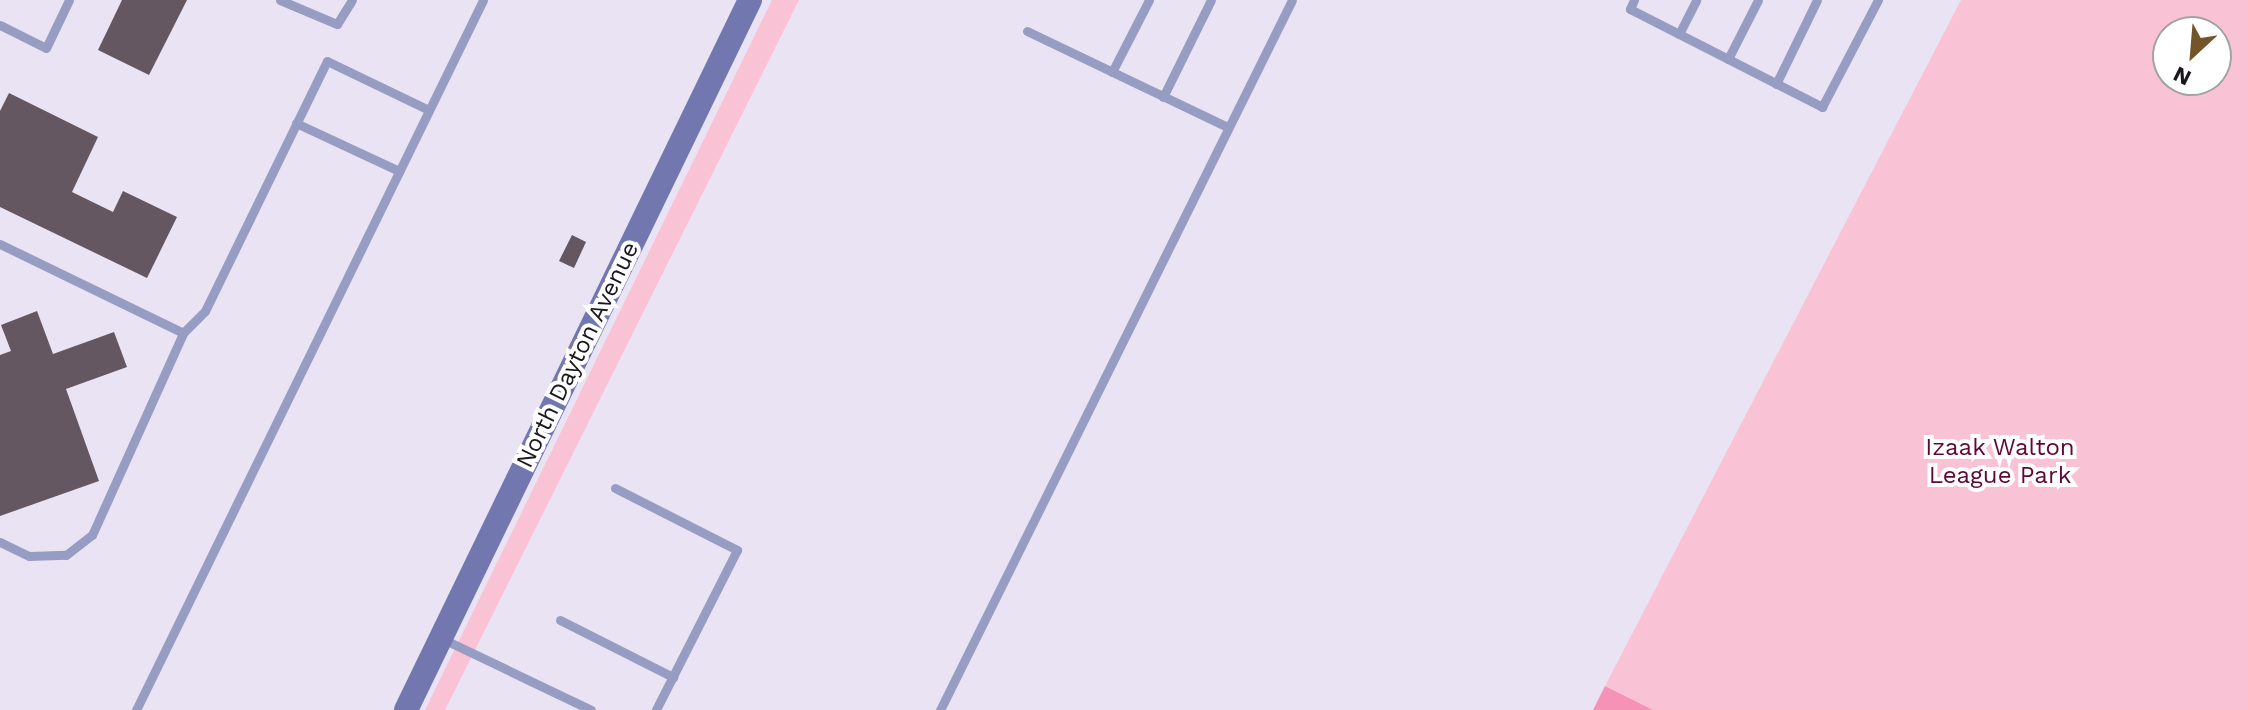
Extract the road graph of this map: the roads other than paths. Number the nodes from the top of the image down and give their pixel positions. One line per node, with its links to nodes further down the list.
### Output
1 (69, 0): 14 (lane)
2 (280, 0): 3 (lane)
3 (352, 0)
4 (483, 0): 21 (lane)
5 (750, 0): 30 (main road, North Dayton Avenue)
6 (1149, 0): 18 (lane)
7 (1211, 0): 20 (lane)
8 (1292, 0): 23 (lane)
9 (1634, 0): 16 (lane)
10 (1696, 0): 16 (lane)
11 (1758, 0): 17 (lane)
12 (1817, 0): 19 (lane)
13 (1878, 0): 19 (lane)
14 (0, 25)
15 (1027, 31): 18 (lane)
16 (1679, 34): 17 (lane)
17 (1728, 59): 19 (lane)
18 (1112, 72): 20 (lane)
19 (1776, 84)
20 (1163, 97): 23 (lane)
21 (429, 110): 22 (lane); 24 (lane)
22 (296, 123): 24 (lane); 26 (lane)
23 (1227, 127): 36 (lane)
24 (399, 171): 32 (lane)
25 (0, 244): 26 (lane)
26 (183, 333): 28 (lane)
27 (615, 488): 31 (lane)
28 (0, 542)
29 (560, 620): 31 (lane)
30 (441, 638): 33 (main road, North Dayton Avenue); 34 (lane)
31 (673, 677): 35 (lane)
32 (136, 710)
33 (406, 710)
34 (591, 710)
35 (656, 710)
36 (940, 710)

